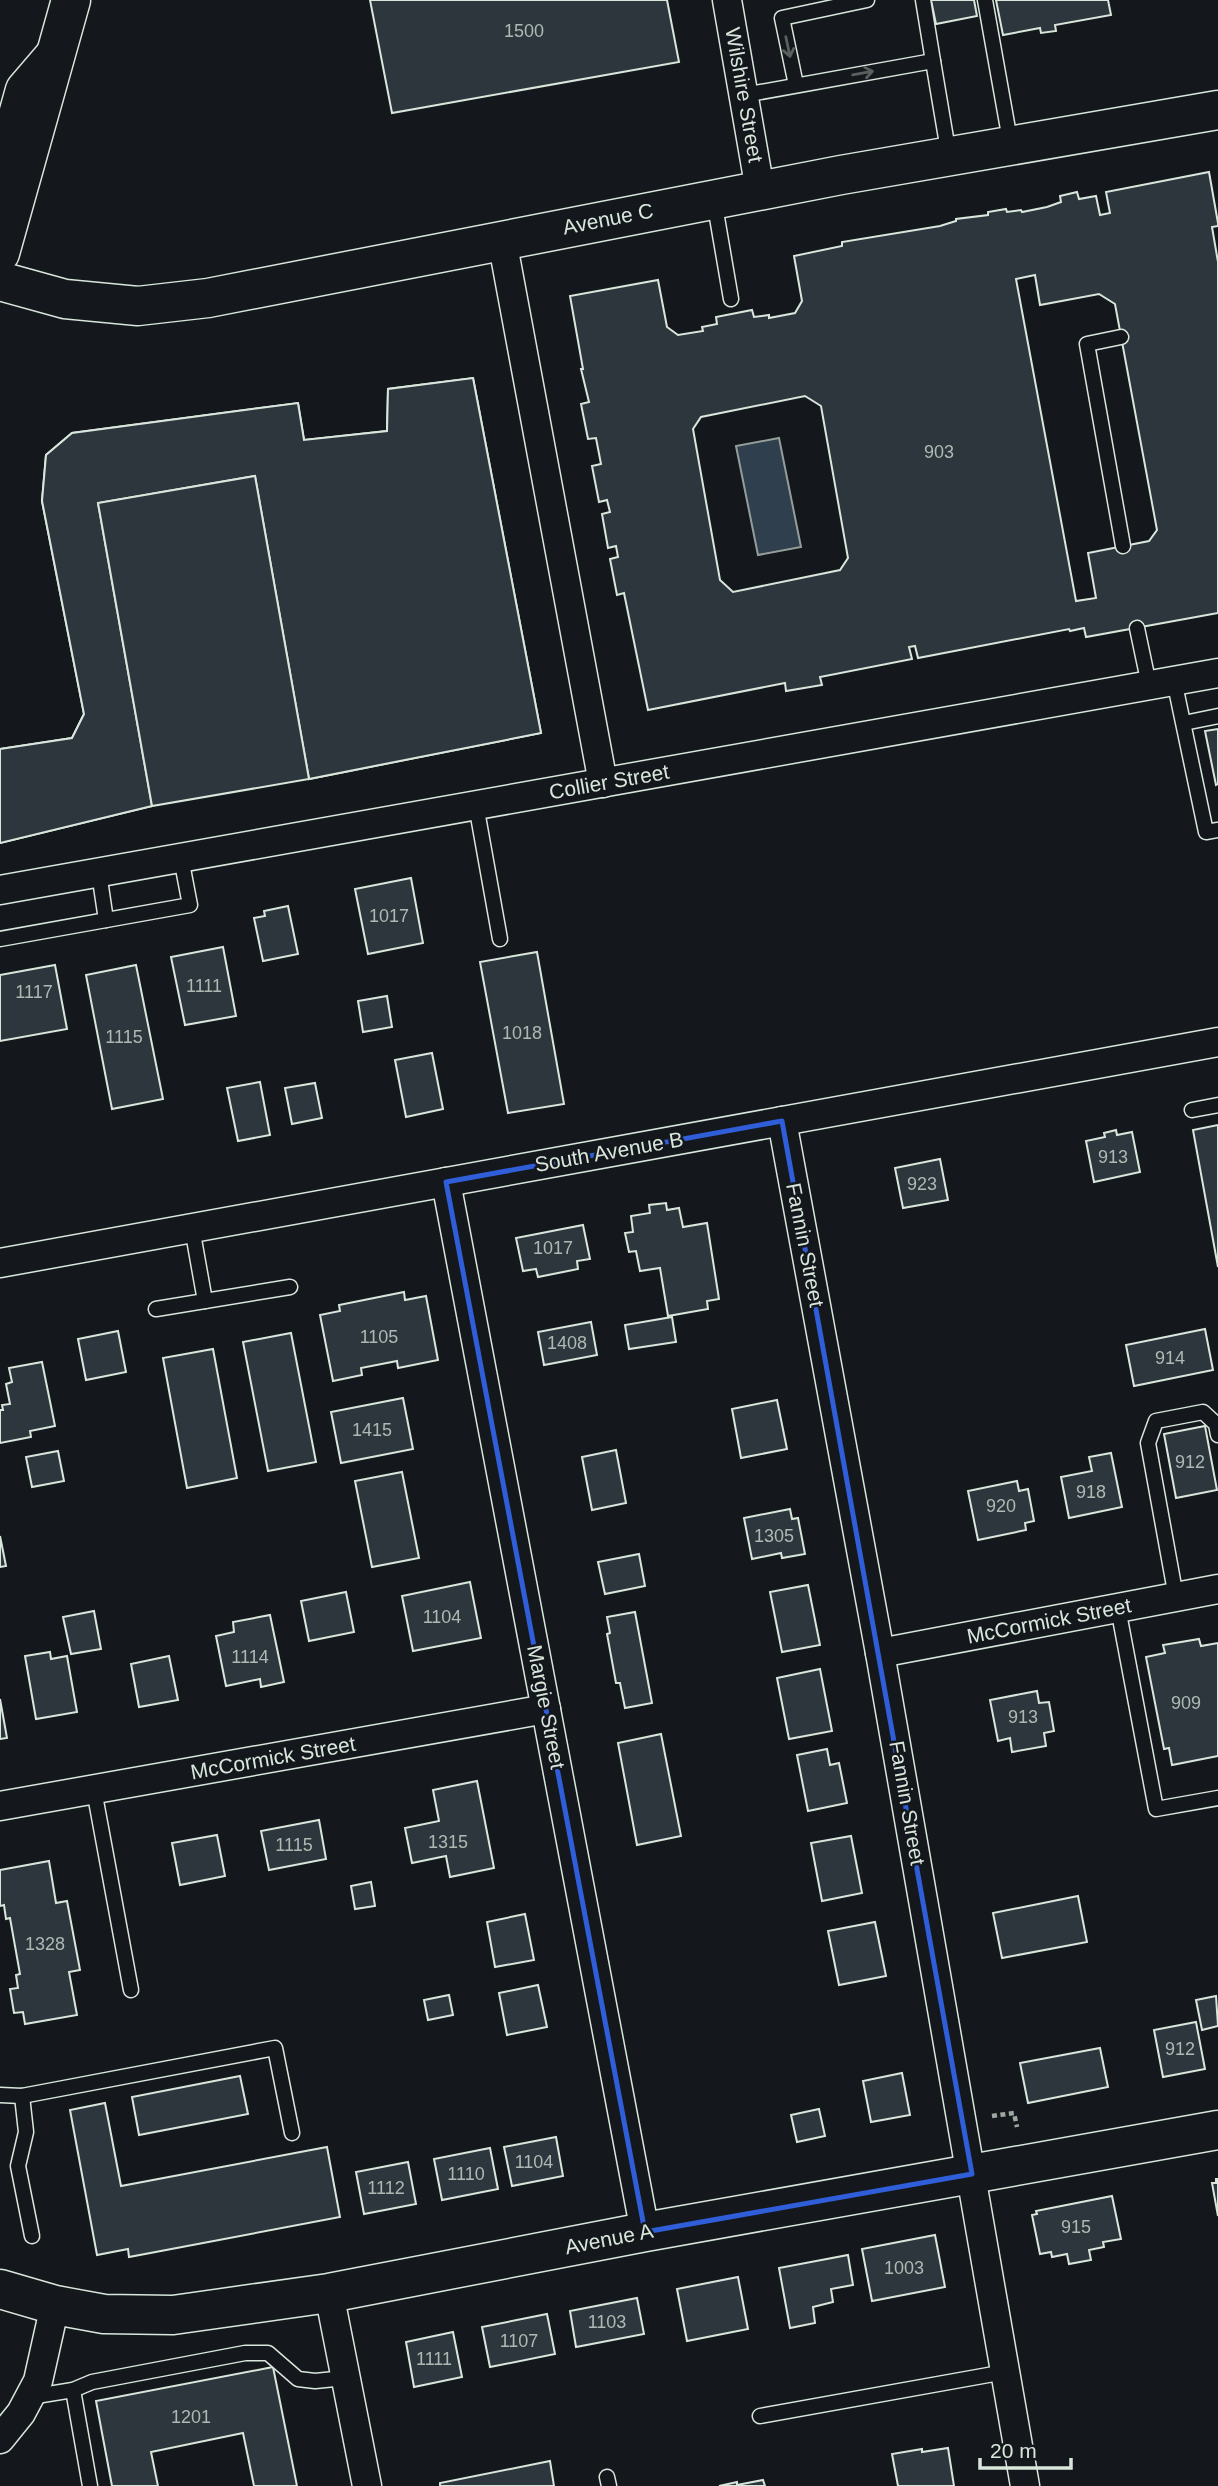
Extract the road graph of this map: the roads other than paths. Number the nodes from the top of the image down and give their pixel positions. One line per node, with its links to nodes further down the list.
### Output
1 (71, 0): 6 (main road)
2 (727, 0): 9 (street, Wilshire Street)
3 (867, 0): 8 (lane, one-way to 8)
4 (923, 0): 7 (lane)
5 (985, 0): 11 (lane)
6 (55, 55): 13 (main road); 17 (main road)
7 (933, 61): 8 (lane, one-way to 7); 12 (lane)
8 (796, 85): 9 (lane)
9 (744, 95): 14 (street, Wilshire Street)
10 (1218, 110): 11 (main road, Avenue C)
11 (1011, 147): 12 (main road, Avenue C)
12 (949, 157): 14 (main road, Avenue C)
13 (0, 179)
14 (760, 190): 15 (main road, Avenue C)
15 (713, 199): 16 (main road, Avenue C); 19 (lane)
16 (502, 240): 18 (main road, Avenue C); 27 (street)
17 (0, 253)
18 (0, 281)
19 (731, 299)
20 (1121, 337): 21 (lane)
21 (1123, 547)
22 (1138, 628): 24 (lane)
23 (1218, 673): 24 (street, Collier Street)
24 (1161, 683): 26 (lane); 27 (street, Collier Street)
25 (1218, 716): 26 (lane)
26 (1184, 723): 29 (lane)
27 (603, 783): 28 (street, Collier Street)
28 (476, 805): 30 (street, Collier Street); 35 (lane)
29 (1218, 830)
30 (181, 858): 31 (street, Collier Street); 33 (lane)
31 (99, 873): 32 (street, Collier Street); 33 (lane)
32 (0, 890)
33 (106, 920): 34 (lane)
34 (0, 939)
35 (500, 939)
36 (1218, 1042): 39 (street, South Avenue B)
37 (1218, 1105): 38 (lane)
38 (1192, 1110)
39 (782, 1121): 40 (street, South Avenue B); 50 (street, Fannin Street)
40 (446, 1182): 41 (street, South Avenue B); 51 (street, Margie Street)
41 (192, 1228): 42 (street, South Avenue B); 44 (lane)
42 (0, 1263)
43 (290, 1287): 44 (lane)
44 (205, 1301): 45 (lane)
45 (156, 1309)
46 (1218, 1435): 48 (lane)
47 (1218, 1589): 48 (street, McCormick Street)
48 (1176, 1597): 49 (street, McCormick Street)
49 (1118, 1608): 50 (street, McCormick Street); 53 (lane)
50 (880, 1653): 60 (street, Fannin Street)
51 (546, 1709): 52 (street, McCormick Street); 61 (street, Margie Street)
52 (94, 1790): 54 (street, McCormick Street); 55 (lane)
53 (1218, 1798)
54 (0, 1806)
55 (131, 1990)
56 (0, 2095): 57 (lane)
57 (22, 2096): 59 (lane); 62 (lane)
58 (1218, 2130): 60 (main road, Avenue A)
59 (292, 2133)
60 (972, 2174): 61 (main road, Avenue A); 66 (street, Fannin Street)
61 (645, 2232): 64 (main road, Avenue A)
62 (32, 2236)
63 (0, 2289): 65 (main road, Avenue A)
64 (329, 2293): 65 (main road, Avenue A); 67 (street)
65 (55, 2305): 69 (street)
66 (1005, 2372): 70 (lane); 74 (street, Fannin Street)
67 (345, 2378): 68 (lane); 73 (street)
68 (74, 2390): 69 (lane); 72 (lane)
69 (30, 2397): 71 (street)
70 (760, 2416)
71 (0, 2439)
72 (90, 2486)
73 (366, 2486)
74 (1025, 2486)

